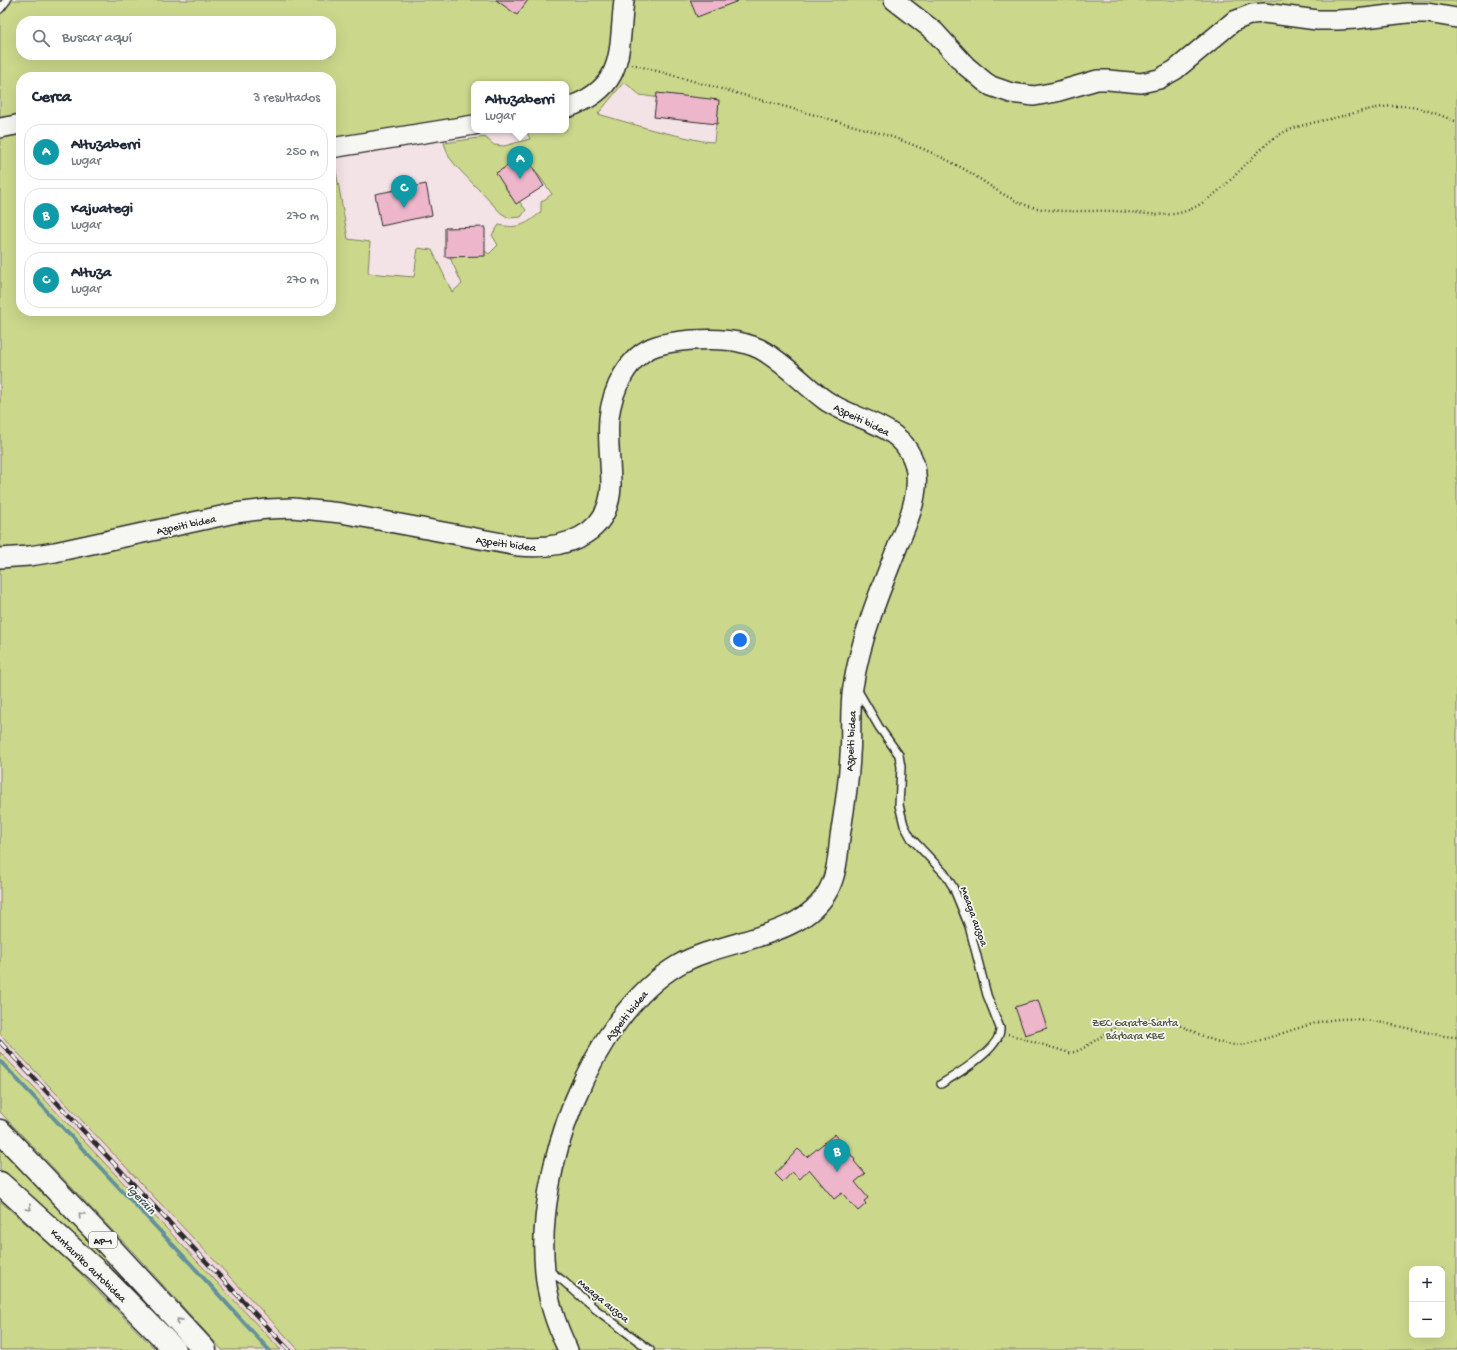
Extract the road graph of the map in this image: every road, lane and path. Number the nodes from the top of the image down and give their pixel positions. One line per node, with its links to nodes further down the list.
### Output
1 (7, 0): 4 (lane)
2 (624, 0): 6 (main road)
3 (894, 0): 5 (main road)
4 (0, 9)
5 (1457, 18)
6 (618, 59): 7 (main road); 8 (path)
7 (569, 107)
8 (1457, 122)
9 (16, 125): 11 (main road)
10 (471, 125): 12 (main road)
11 (0, 128)
12 (336, 147)
13 (0, 558): 14 (main road, Azpeiti bidea)
14 (854, 683): 15 (lane, Meaga auzoa); 20 (main road, Azpeiti bidea)
15 (1000, 1032): 16 (path); 17 (lane)
16 (1457, 1037)
17 (941, 1084)
18 (0, 1131): 22 (highway, AP-1, one-way to 18)
19 (0, 1183): 21 (highway, Kantauriko autobidea / AP-1, one-way to 21)
20 (544, 1268): 23 (main road, Azpeiti bidea); 24 (lane, Meaga auzoa)
21 (175, 1350)
22 (205, 1350)
23 (568, 1350)
24 (650, 1350)

